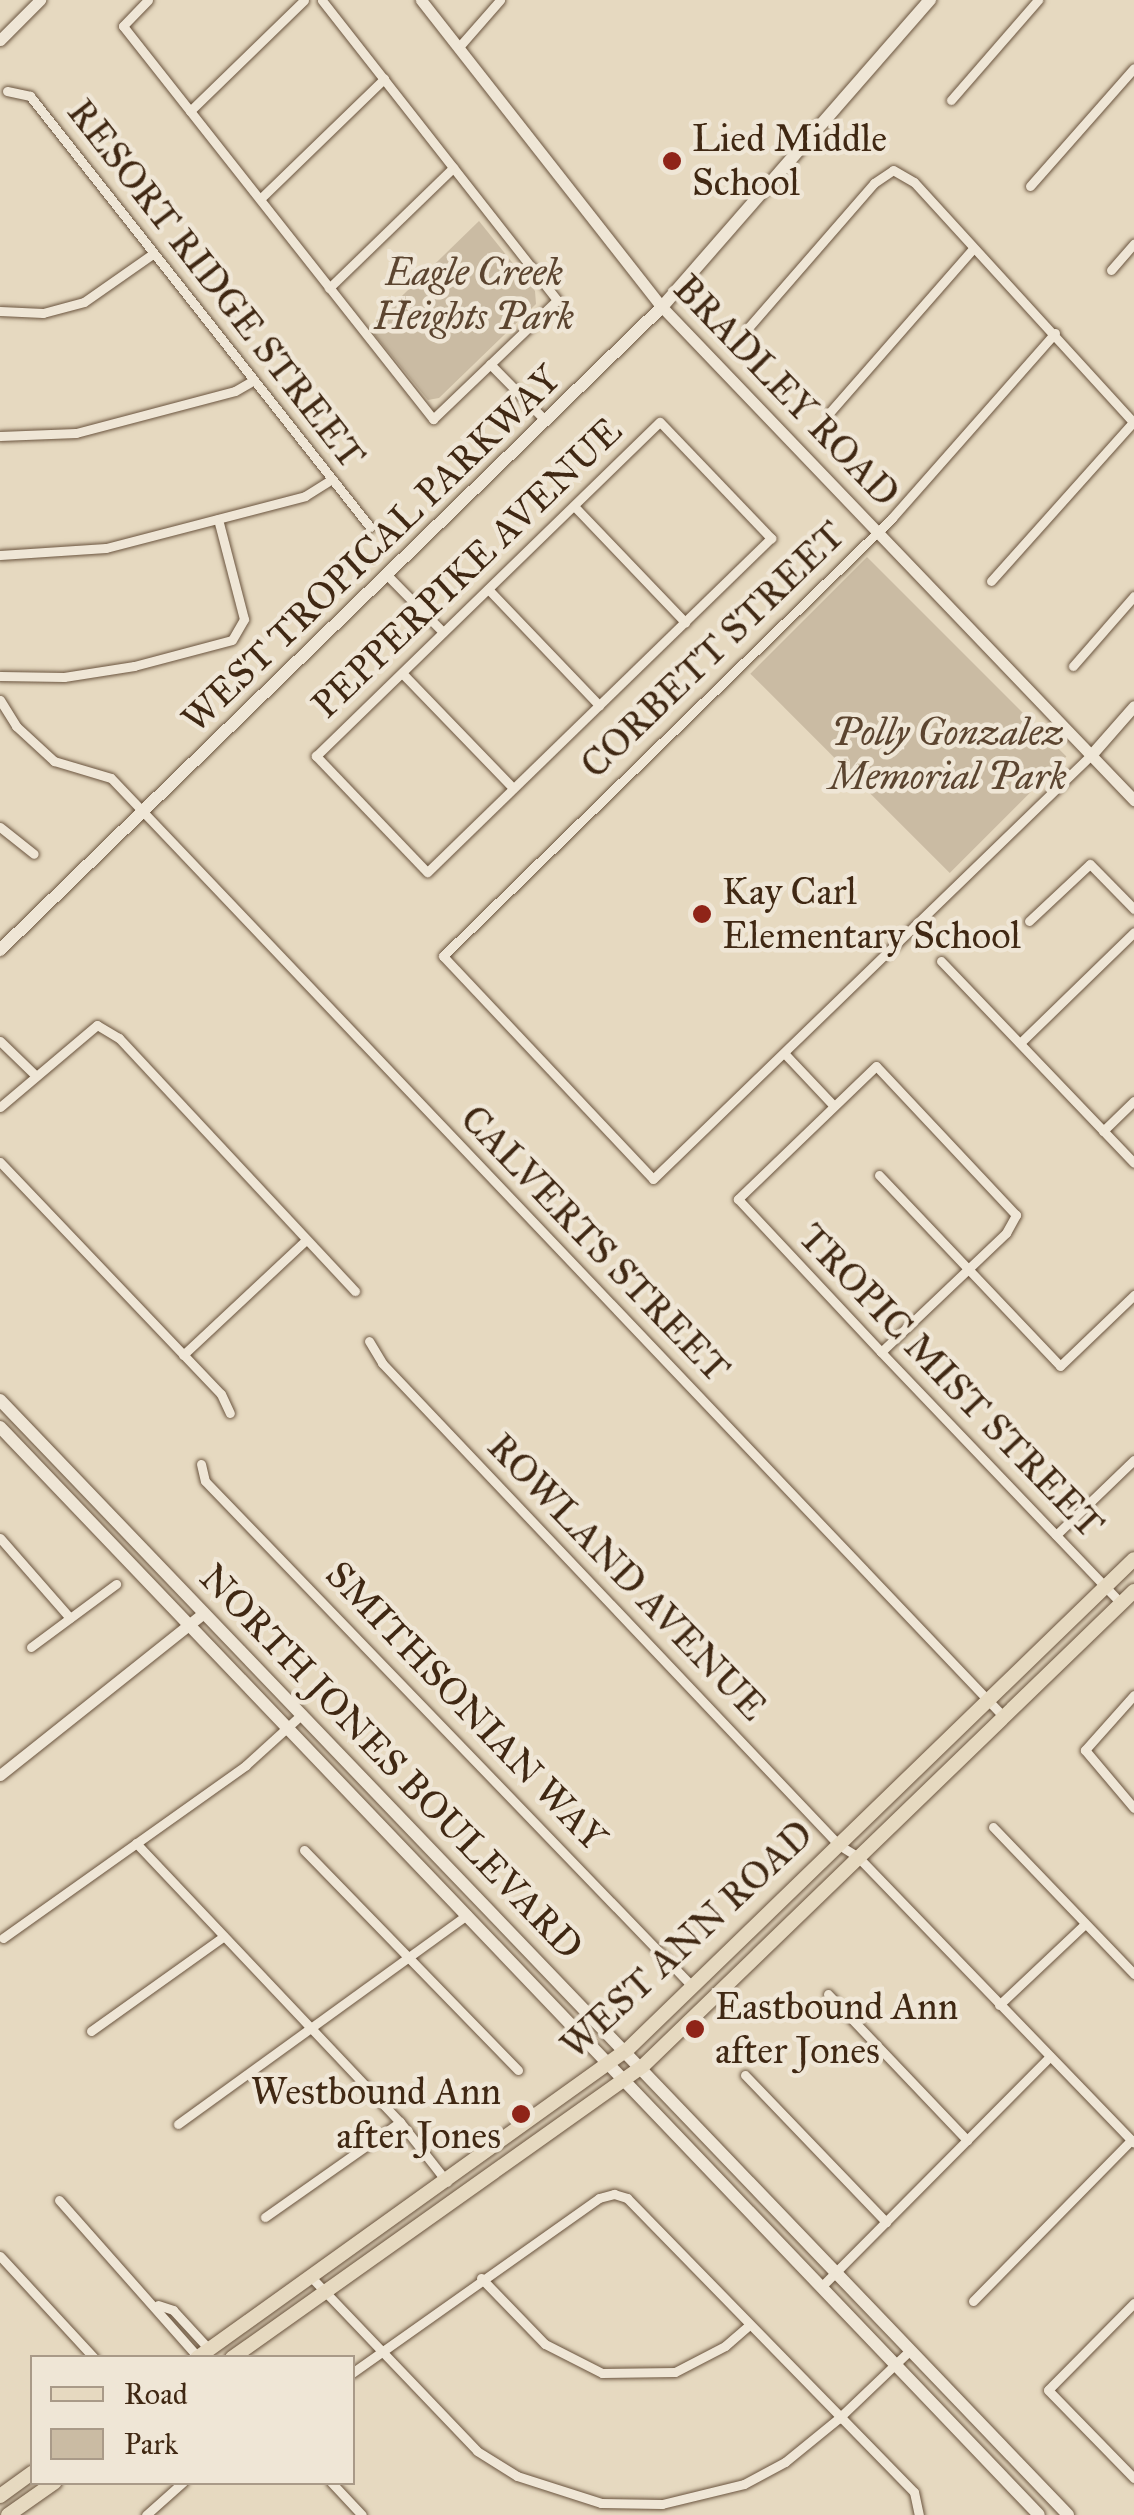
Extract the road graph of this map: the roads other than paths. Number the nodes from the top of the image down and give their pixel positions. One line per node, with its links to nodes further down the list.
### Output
1 (40, 0): 9 (street)
2 (148, 0): 15 (street)
3 (304, 0): 15 (street)
4 (322, 0): 12 (street)
5 (421, 0): 10 (street, BRADLEY ROAD)
6 (500, 0): 10 (street)
7 (930, 0): 24 (main road, WEST TROPICAL PARKWAY)
8 (1035, 1): 14 (street)
9 (0, 40)
10 (458, 48): 24 (street, BRADLEY ROAD)
11 (1134, 68): 17 (street)
12 (384, 79): 16 (street); 18 (street)
13 (7, 90): 21 (street, RESORT RIDGE STREET)
14 (951, 100)
15 (190, 111): 18 (street)
16 (453, 168): 23 (street); 28 (street)
17 (1030, 186)
18 (260, 199): 23 (street)
19 (1134, 244): 22 (street)
20 (972, 250): 26 (street); 27 (street); 30 (street)
21 (154, 252): 25 (street); 29 (street, RESORT RIDGE STREET)
22 (1111, 270)
23 (329, 288): 28 (street)
24 (662, 307): 31 (main road, WEST TROPICAL PARKWAY); 38 (street, BRADLEY ROAD)
25 (0, 311)
26 (748, 328)
27 (1055, 333): 32 (street); 38 (street, CORBETT STREET)
28 (490, 364): 31 (street)
29 (254, 380): 33 (street); 34 (street, RESORT RIDGE STREET)
30 (830, 412)
31 (546, 421): 40 (main road, WEST TROPICAL PARKWAY)
32 (1134, 422): 41 (street)
33 (0, 436)
34 (332, 479): 36 (street); 37 (street, RESORT RIDGE STREET)
35 (574, 506): 42 (street, PEPPERPIKE AVENUE); 44 (street); 44 (street, PEPPERPIKE AVENUE)
36 (218, 519): 39 (street); 48 (street)
37 (370, 527)
38 (877, 532): 52 (street, BRADLEY ROAD); 65 (street, CORBETT STREET)
39 (0, 556)
40 (388, 575): 45 (street); 55 (main road, WEST TROPICAL PARKWAY)
41 (991, 581)
42 (488, 589): 45 (street, PEPPERPIKE AVENUE); 50 (street)
43 (1134, 596): 46 (street)
44 (685, 622): 50 (street)
45 (443, 632): 47 (street, PEPPERPIKE AVENUE)
46 (1073, 666)
47 (402, 672): 53 (street); 53 (street, PEPPERPIKE AVENUE)
48 (0, 676)
49 (0, 700): 55 (street, CALVERTS STREET)
50 (599, 705): 53 (street)
51 (1134, 706): 52 (street)
52 (1091, 756): 54 (street, BRADLEY ROAD); 65 (street)
53 (513, 788)
54 (1134, 800)
55 (143, 812): 61 (main road, WEST TROPICAL PARKWAY); 98 (street, CALVERTS STREET)
56 (0, 827): 57 (street)
57 (34, 854)
58 (1134, 909): 59 (street)
59 (1029, 921)
60 (1134, 932): 64 (street)
61 (0, 950)
62 (941, 961): 64 (street)
63 (0, 1040): 66 (street)
64 (1020, 1043): 70 (street)
65 (784, 1053): 68 (street)
66 (34, 1074): 69 (street); 74 (street)
67 (1134, 1101): 70 (street)
68 (832, 1105): 75 (street); 79 (street, TROPIC MIST STREET)
69 (0, 1107)
70 (1103, 1131): 72 (street)
71 (0, 1162): 80 (street)
72 (1134, 1163)
73 (879, 1174): 75 (street)
74 (306, 1240): 76 (street); 80 (street)
75 (967, 1270): 77 (street); 79 (street)
76 (355, 1291)
77 (1134, 1294)
78 (369, 1341): 107 (street, ROWLAND AVENUE)
79 (881, 1352): 86 (street, TROPIC MIST STREET)
80 (182, 1354): 82 (street)
81 (0, 1400): 93 (main road, NORTH JONES BOULEVARD)
82 (230, 1413)
83 (0, 1427): 95 (main road, NORTH JONES BOULEVARD)
84 (1134, 1460): 86 (street)
85 (201, 1464): 114 (street, SMITHSONIAN WAY)
86 (1056, 1535): 90 (street, TROPIC MIST STREET)
87 (0, 1538): 94 (street)
88 (1134, 1559): 90 (main road, WEST ANN ROAD)
89 (116, 1584): 94 (street)
90 (1105, 1586): 92 (street, TROPIC MIST STREET); 98 (main road, WEST ANN ROAD)
91 (1134, 1590): 92 (main road, WEST ANN ROAD)
92 (1121, 1603): 100 (main road, WEST ANN ROAD)
93 (204, 1613): 95 (street); 99 (main road, NORTH JONES BOULEVARD)
94 (70, 1618): 96 (street)
95 (190, 1626): 101 (main road, NORTH JONES BOULEVARD); 102 (street)
96 (32, 1647)
97 (1134, 1695): 103 (street)
98 (988, 1699): 100 (street, CALVERTS STREET); 107 (main road, WEST ANN ROAD)
99 (302, 1714): 101 (street); 119 (main road, NORTH JONES BOULEVARD)
100 (1004, 1717): 107 (main road, WEST ANN ROAD)
101 (288, 1728): 105 (street); 108 (main road, NORTH JONES BOULEVARD)
102 (0, 1775)
103 (1134, 1808)
104 (994, 1827): 109 (street)
105 (136, 1843): 110 (street); 111 (street)
106 (304, 1850): 112 (street)
107 (848, 1851): 114 (main road, WEST ANN ROAD); 116 (street, ROWLAND AVENUE); 122 (main road, WEST ANN ROAD)
108 (467, 1915): 112 (street); 121 (main road, NORTH JONES BOULEVARD)
109 (1086, 1924): 113 (street); 116 (street)
110 (224, 1936): 117 (street); 118 (street)
111 (3, 1938)
112 (408, 1960): 117 (street); 123 (street)
113 (1134, 1974)
114 (693, 1987): 119 (main road, WEST ANN ROAD)
115 (828, 1994): 128 (street)
116 (999, 2005): 120 (street, ROWLAND AVENUE)
117 (312, 2029): 126 (street); 127 (street)
118 (90, 2031)
119 (628, 2049): 121 (main road, WEST ANN ROAD); 122 (main road, NORTH JONES BOULEVARD)
120 (1050, 2056): 128 (street); 129 (street, ROWLAND AVENUE)
121 (610, 2063): 125 (main road, NORTH JONES BOULEVARD); 130 (main road, WEST ANN ROAD)
122 (644, 2066): 125 (main road, WEST ANN ROAD); 136 (main road, NORTH JONES BOULEVARD)
123 (518, 2070)
124 (745, 2074): 133 (street)
125 (625, 2080): 134 (main road, WEST ANN ROAD); 139 (main road, NORTH JONES BOULEVARD)
126 (400, 2122): 130 (street); 132 (street)
127 (178, 2124)
128 (967, 2140): 133 (street)
129 (1133, 2141): 141 (street)
130 (447, 2182): 134 (main road); 137 (main road, WEST ANN ROAD)
131 (60, 2200): 145 (street)
132 (265, 2218)
133 (886, 2222): 136 (street)
134 (410, 2232): 140 (main road, WEST ANN ROAD)
135 (0, 2256): 147 (street)
136 (836, 2272): 139 (street); 144 (main road, NORTH JONES BOULEVARD)
137 (311, 2278): 140 (street); 145 (main road, WEST ANN ROAD)
138 (481, 2278): 143 (street); 143 (street); 146 (street)
139 (821, 2287): 149 (main road, NORTH JONES BOULEVARD)
140 (322, 2294): 146 (street); 148 (main road, WEST ANN ROAD)
141 (973, 2301)
142 (1134, 2303): 153 (street)
143 (748, 2326): 151 (street)
144 (908, 2352): 149 (street); 160 (main road, NORTH JONES BOULEVARD)
145 (202, 2354)
146 (378, 2354): 150 (street); 151 (street)
147 (91, 2355)
148 (236, 2355)
149 (894, 2366): 151 (street); 163 (main road, NORTH JONES BOULEVARD)
150 (355, 2371)
151 (838, 2420): 158 (street)
152 (30, 2475): 157 (main road)
153 (1134, 2478)
154 (51, 2485): 161 (main road)
155 (180, 2485): 159 (street)
156 (334, 2485): 162 (street)
157 (0, 2496)
158 (920, 2513)
159 (150, 2514)
160 (1065, 2514)
161 (8, 2515)
162 (362, 2515)
163 (1039, 2515)

